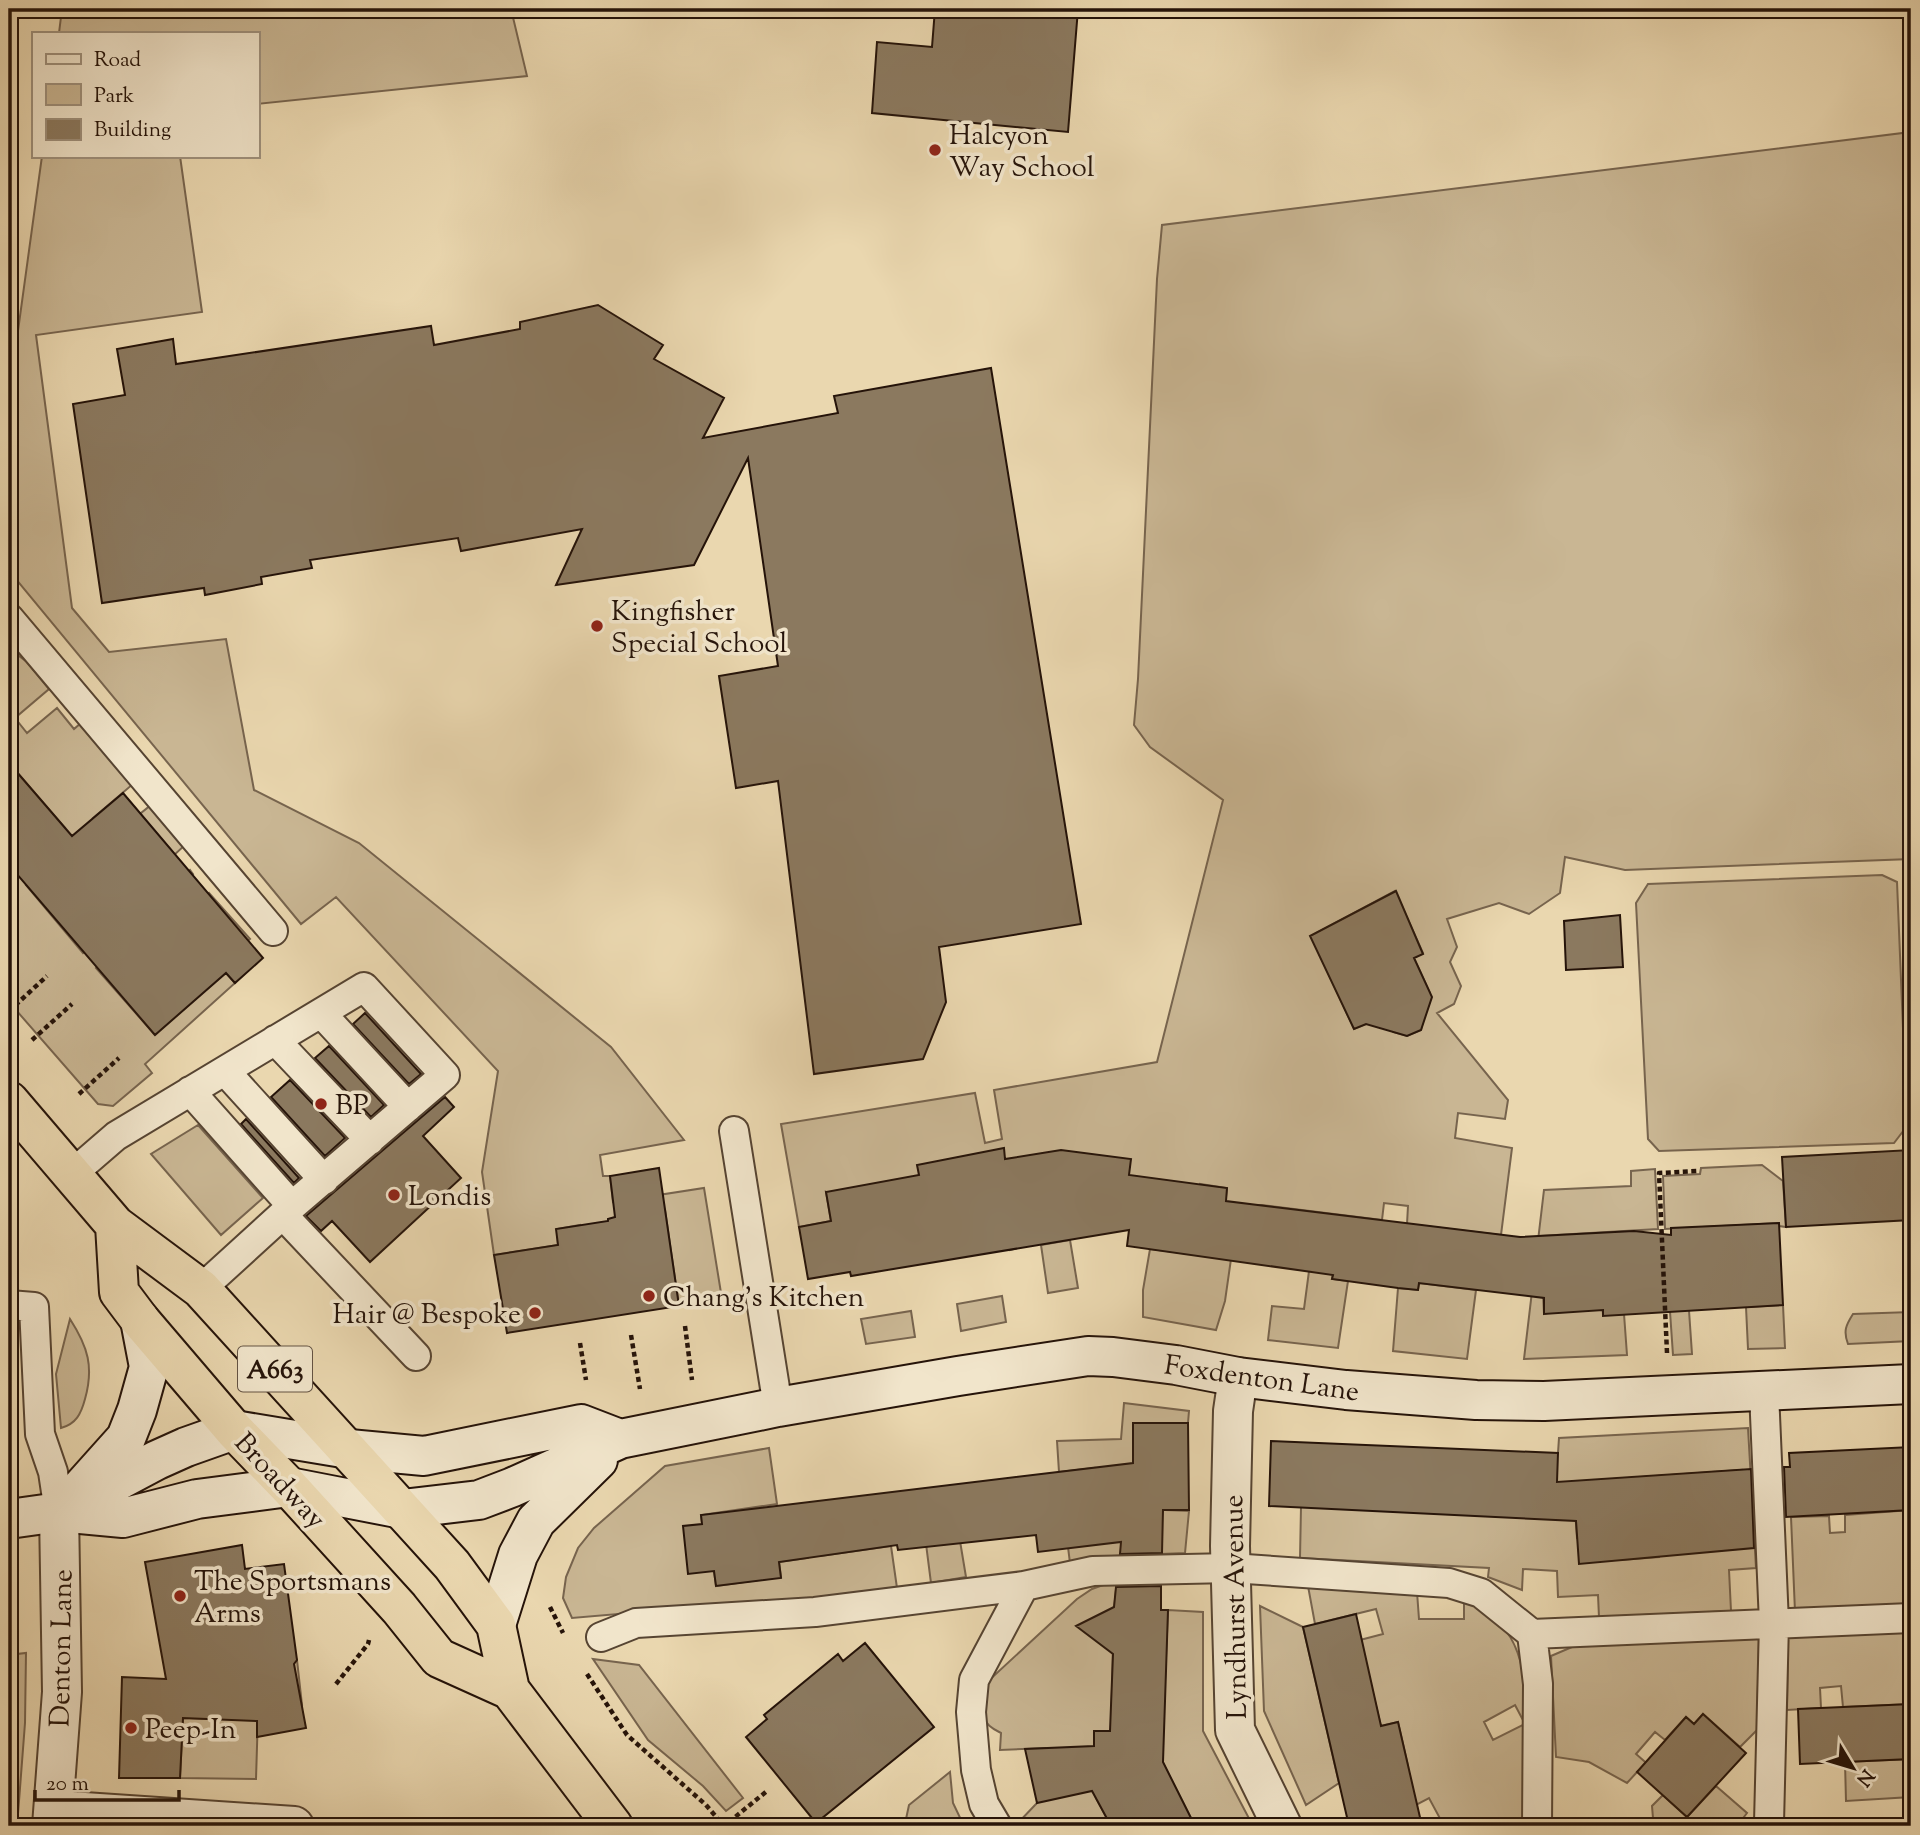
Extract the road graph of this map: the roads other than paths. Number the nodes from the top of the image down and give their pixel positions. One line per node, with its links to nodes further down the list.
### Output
1 (9, 618): 2 (lane)
2 (273, 931)
3 (321, 1013): 4 (lane); 8 (lane); 8 (lane)
4 (275, 1040): 5 (lane); 10 (lane)
5 (225, 1071): 6 (lane); 12 (lane)
6 (190, 1091): 11 (lane); 13 (lane)
7 (9, 1101): 11 (highway, Broadway / A663)
8 (408, 1107): 10 (lane)
9 (734, 1131): 22 (lane)
10 (370, 1140): 12 (lane)
11 (72, 1174): 14 (highway, Broadway / A663)
12 (324, 1180): 13 (lane)
13 (288, 1210): 15 (lane); 18 (lane)
14 (115, 1225): 15 (highway, Broadway / A663); 17 (highway, Broadway / A663)
15 (201, 1289): 25 (highway, Broadway / A663)
16 (9, 1305): 28 (lane)
17 (140, 1321): 23 (highway, Broadway / A663); 28 (main road)
18 (416, 1356)
19 (1238, 1377): 21 (main road, Foxdenton Lane); 22 (main road, Foxdenton Lane); 30 (main road, Lyndhurst Avenue)
20 (1911, 1384): 21 (main road, Foxdenton Lane)
21 (1764, 1392): 33 (lane)
22 (778, 1407): 24 (main road, Foxdenton Lane)
23 (234, 1430): 25 (main road); 26 (highway, Broadway / A663); 28 (main road)
24 (620, 1439): 25 (main road); 27 (main road, Foxdenton Lane); 34 (main road)
25 (349, 1449): 27 (highway, Broadway / A663)
26 (289, 1486): 27 (main road, Foxdenton Lane); 28 (main road, Foxdenton Lane); 37 (highway, Broadway / A663)
27 (402, 1509): 34 (highway, Broadway / A663)
28 (59, 1513): 29 (main road); 38 (main road, Denton Lane)
29 (9, 1519)
30 (1231, 1568): 31 (lane); 35 (lane); 42 (main road, Lyndhurst Avenue)
31 (1024, 1586): 36 (lane); 41 (lane)
32 (1911, 1618): 33 (lane)
33 (1774, 1623): 35 (lane); 44 (lane)
34 (496, 1625): 37 (highway, Broadway / A663)
35 (1532, 1634): 43 (lane)
36 (601, 1637)
37 (509, 1690): 40 (highway, Broadway / A663)
38 (53, 1818): 39 (main road)
39 (274, 1826)
40 (613, 1826)
41 (997, 1826)
42 (1282, 1826)
43 (1537, 1826)
44 (1772, 1826)

